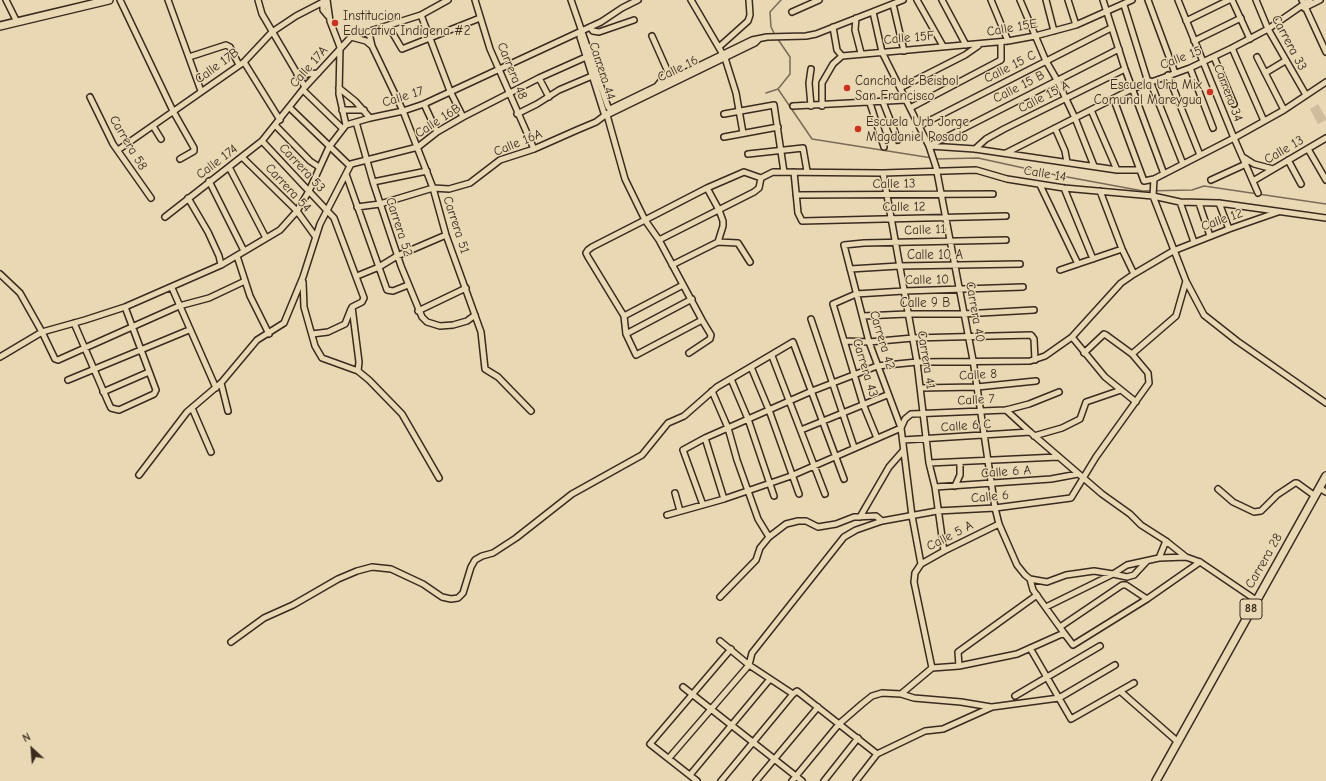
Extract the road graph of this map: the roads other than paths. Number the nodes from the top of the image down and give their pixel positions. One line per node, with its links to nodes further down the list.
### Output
1 (6, 0): 41 (street)
2 (109, 0): 41 (highway)
3 (120, 0): 124 (street)
4 (168, 0): 75 (street)
5 (258, 0): 50 (street)
6 (325, 0): 50 (street, Calle 17B); 65 (street)
7 (448, 0): 35 (street, Calle 17A)
8 (475, 0): 36 (street, Carrera 48)
9 (571, 0): 51 (street, Carrera 44)
10 (638, 0): 45 (street, Calle 17)
11 (691, 0): 66 (street)
12 (749, 0): 66 (street)
13 (819, 0): 32 (street)
14 (903, 0): 29 (street, Calle 16)
15 (917, 0): 64 (street)
16 (942, 0): 61 (street)
17 (991, 0): 58 (street)
18 (1020, 0): 54 (street)
19 (1046, 0): 49 (street)
20 (1068, 0): 42 (street)
21 (1103, 0): 34 (street)
22 (1132, 0): 31 (street, Calle 15E)
23 (1148, 0): 91 (street)
24 (1179, 0): 40 (street, Carrera 34)
25 (1230, 0): 38 (street); 40 (street)
26 (1256, 0): 48 (street, Carrera 33)
27 (1310, 0): 30 (street, Calle 15)
28 (1320, 0): 30 (street, Calle 15)
29 (893, 4): 33 (street, Calle 16); 69 (street)
30 (1304, 4): 48 (street, Calle 15); 71 (street)
31 (1124, 5): 34 (street, Calle 15E); 98 (street)
32 (792, 12)
33 (873, 12): 37 (street, Calle 16); 70 (street, Carrera 40)
34 (1107, 12): 42 (street, Calle 15E); 47 (street)
35 (421, 15): 44 (street, Calle 17A); 56 (street)
36 (480, 18): 56 (street); 89 (street, Carrera 48)
37 (856, 18): 46 (street, Calle 16); 72 (street)
38 (1241, 18): 57 (street); 59 (street)
39 (634, 20): 45 (street)
40 (1186, 21): 59 (street, Carrera 34)
41 (17, 22): 43 (highway)
42 (1076, 24): 49 (street, Calle 15E)
43 (0, 26)
44 (389, 27): 52 (street, Calle 17A); 56 (street)
45 (590, 27): 51 (street, Calle 17)
46 (833, 27): 73 (street, Calle 16); 74 (street)
47 (1111, 28): 68 (street); 79 (street, Calle 15 C)
48 (1268, 29): 57 (street, Calle 15); 80 (street, Carrera 33)
49 (1054, 31): 54 (street, Calle 15E)
50 (272, 32): 81 (street, Calle 17B); 93 (street)
51 (581, 32): 76 (street, Carrera 44); 89 (street, Calle 17); 123 (street, Carrera 44)
52 (369, 33): 55 (street, Calle 17A); 63 (street, Carrera 51)
53 (652, 36): 103 (street)
54 (1035, 36): 58 (street, Calle 15E); 79 (street)
55 (351, 37): 63 (street); 65 (street, Calle 17A)
56 (430, 38): 106 (street)
57 (1250, 39): 67 (street, Calle 15)
58 (1008, 41): 60 (street, Calle 15E)
59 (1194, 41): 82 (street, Carrera 34)
60 (1001, 42): 62 (street, Calle 15E); 122 (street)
61 (966, 45): 62 (street, Calle 15F); 64 (street, Calle 15F)
62 (978, 45): 102 (street, Calle 15E)
63 (372, 46): 129 (street, Carrera 51)
64 (943, 46): 69 (street, Calle 15F)
65 (340, 47): 83 (street, Calle 17A); 86 (street)
66 (719, 47): 73 (street)
67 (1232, 48): 77 (street, Calle 15); 138 (street)
68 (1119, 49): 88 (street); 97 (street, Calle 15 B)
69 (904, 51): 70 (street, Calle 15F)
70 (882, 52): 72 (street, Calle 15F); 102 (street, Carrera 40)
71 (1326, 52)
72 (861, 53): 74 (street, Calle 15F)
73 (724, 56): 103 (street, Calle 16); 130 (street)
74 (842, 56): 120 (street)
75 (189, 57): 84 (street); 105 (street)
76 (586, 57): 95 (street, Carrera 44); 96 (street, Calle 16B)
77 (1214, 57): 82 (street, Calle 15); 117 (street)
78 (1257, 57): 92 (street)
79 (1046, 61): 97 (street); 142 (street, Calle 15 C)
80 (1285, 61): 92 (street); 108 (street, Carrera 33)
81 (244, 62): 84 (street, Calle 17B); 137 (street)
82 (1204, 62): 85 (street, Calle 15); 150 (street, Carrera 34)
83 (327, 63): 86 (street); 90 (street, Calle 17A)
84 (239, 65): 105 (street, Calle 17B)
85 (1190, 68): 91 (street, Calle 15); 146 (street)
86 (338, 69): 101 (street)
87 (811, 69): 119 (street)
88 (1125, 69): 104 (street); 111 (street, Calle 15 A)
89 (501, 70): 106 (street, Calle 17); 107 (street, Carrera 48)
90 (318, 73): 93 (street); 100 (street, Calle 17A)
91 (1175, 73): 94 (street, Calle 15)
92 (1265, 73): 128 (street)
93 (297, 75): 100 (street)
94 (1168, 75): 98 (street, Calle 15); 166 (street)
95 (592, 76): 109 (street); 133 (street, Carrera 44)
96 (539, 78): 107 (street, Calle 16B); 109 (street)
97 (1057, 80): 111 (street); 155 (street, Calle 15 B)
98 (1149, 82): 104 (street, Calle 15); 173 (street)
99 (1326, 82): 108 (street)
100 (304, 88): 121 (street, Calle 17A); 143 (street)
101 (339, 88): 125 (street); 126 (street)
102 (900, 88): 112 (street, Carrera 40)
103 (657, 89): 123 (street, Calle 16); 133 (street, Calle 16)
104 (1132, 89): 113 (street, Calle 15); 189 (street)
105 (201, 91): 124 (street, Calle 17B)
106 (450, 91): 116 (street, Calle 17); 134 (street)
107 (510, 93): 131 (street, Carrera 48); 134 (street, Calle 16B)
108 (1306, 95): 128 (street)
109 (549, 97): 131 (street)
110 (90, 98): 162 (street, Carrera 58)
111 (1066, 98): 136 (street); 161 (street, Calle 15 A)
112 (906, 100): 114 (street); 122 (street, Carrera 40)
113 (1114, 100): 127 (street, Calle 15); 182 (street)
114 (883, 102): 115 (street); 154 (street)
115 (870, 103): 120 (street); 158 (street)
116 (424, 104): 129 (street, Calle 17); 147 (street)
117 (1234, 104)
118 (793, 106): 119 (street)
119 (811, 106): 120 (street)
120 (822, 106)
121 (290, 108): 137 (street, Calle 17A); 156 (street)
122 (910, 108): 142 (street, Carrera 40)
123 (610, 109): 133 (street, Calle 16A)
124 (173, 110): 141 (street, Calle 17B); 169 (street)
125 (342, 110): 126 (street); 143 (street)
126 (364, 110): 135 (street)
127 (1091, 110): 136 (street, Calle 15); 181 (street)
128 (1284, 110): 138 (street)
129 (403, 111): 135 (street, Calle 17); 157 (street, Carrera 51)
130 (739, 111): 132 (street); 144 (street); 148 (street)
131 (518, 114): 160 (street, Carrera 48)
132 (724, 114)
133 (606, 115): 160 (street, Calle 16A); 226 (street, Carrera 44)
134 (463, 117): 147 (street, Calle 16B)
135 (370, 118): 139 (street, Calle 17)
136 (1075, 118): 145 (street, Calle 15); 176 (street)
137 (280, 120): 140 (street, Calle 174)
138 (1264, 121): 150 (street)
139 (356, 122): 143 (street, Calle 17); 170 (street, Carrera 52)
140 (275, 125): 153 (street, Calle 174); 178 (street)
141 (153, 126): 152 (street); 162 (street, Calle 17B)
142 (919, 126): 155 (street, Carrera 40)
143 (344, 127): 156 (street)
144 (778, 127): 148 (street); 163 (street)
145 (1055, 128): 164 (street, Calle 15); 172 (street)
146 (1213, 128)
147 (436, 132): 157 (street, Calle 16B)
148 (743, 133): 149 (street)
149 (724, 137)
150 (1234, 138): 166 (street); 167 (street, Carrera 34)
151 (1326, 138): 159 (street, Calle 13)
152 (161, 139)
153 (262, 140): 168 (street, Calle 174); 202 (street, Carrera 53)
154 (898, 140)
155 (929, 146): 161 (street); 179 (street, Carrera 40)
156 (329, 147): 175 (street); 178 (street)
157 (418, 147): 170 (street, Calle 16B); 183 (street, Carrera 51)
158 (884, 147)
159 (1308, 148): 171 (street, Calle 13); 193 (street)
160 (534, 149): 199 (street, Calle 16A)
161 (975, 149): 164 (street)
162 (118, 150): 210 (street, Carrera 58)
163 (781, 150): 165 (street); 184 (street); 185 (street)
164 (1006, 153): 172 (street)
165 (748, 154)
166 (1200, 155): 173 (street)
167 (1242, 156): 174 (street, Carrera 34); 180 (street)
168 (242, 157): 177 (street, Calle 174); 219 (street, Carrera 54)
169 (180, 159)
170 (366, 160): 175 (street, Calle 16B); 196 (street, Carrera 52)
171 (1288, 160): 180 (street, Calle 13); 198 (street)
172 (1067, 162): 176 (street)
173 (1183, 164): 189 (street)
174 (1246, 164): 192 (street); 195 (street, Carrera 34)
175 (351, 165): 188 (street)
176 (1094, 166): 181 (street)
177 (229, 167): 194 (street, Calle 174); 231 (street)
178 (319, 167): 202 (street)
179 (937, 169): 187 (street, Calle 14); 197 (street, Calle 14); 208 (street, Carrera 40)
180 (1273, 169): 195 (street, Calle 13)
181 (1116, 170): 182 (street)
182 (1139, 170): 191 (street)
183 (427, 171): 196 (street); 199 (street, Carrera 51)
184 (807, 171): 186 (street, Calle 14); 187 (street, Calle 14)
185 (784, 172): 186 (street, Calle 14); 190 (street, Calle 14)
186 (794, 172): 206 (street)
187 (884, 172): 207 (street, Carrera 41)
188 (346, 174): 216 (street); 217 (street)
189 (1164, 174): 191 (street)
190 (761, 178): 200 (street); 218 (street)
191 (1154, 179): 209 (street)
192 (1211, 180)
193 (1326, 180)
194 (209, 181): 211 (street, Calle 174); 240 (street)
195 (1253, 181): 204 (street, Carrera 34)
196 (373, 182): 215 (street, Carrera 52)
197 (1040, 184): 201 (street, Calle 14); 247 (street)
198 (1301, 184)
199 (433, 188): 215 (street); 228 (street, Carrera 51)
200 (707, 188): 218 (street); 226 (street)
201 (1064, 188): 203 (street, Calle 14); 244 (street)
202 (309, 191): 217 (street, Carrera 53); 219 (street)
203 (1100, 192): 209 (street, Calle 14); 239 (street)
204 (1258, 193)
205 (993, 194): 208 (street, Calle 13)
206 (796, 195): 207 (street, Calle 13); 224 (street, Calle 12)
207 (887, 195): 208 (street, Calle 13); 224 (street, Carrera 41)
208 (942, 195): 223 (street, Carrera 40)
209 (1153, 195): 212 (street, Calle 14); 241 (street)
210 (151, 198)
211 (188, 198): 222 (street, Calle 174); 248 (street)
212 (1180, 202): 213 (street, Calle 14); 237 (street)
213 (1199, 203): 214 (street, Calle 14); 230 (street)
214 (1219, 203): 220 (street, Calle 14); 227 (street)
215 (380, 204): 216 (street); 243 (street, Carrera 52)
216 (358, 207): 252 (street)
217 (327, 210): 229 (street); 257 (street, Carrera 53)
218 (719, 210): 232 (street); 235 (street)
219 (297, 211): 229 (street, Carrera 54); 231 (street)
220 (1278, 212): 225 (street, Calle 14); 227 (street, Calle 12)
221 (1006, 216): 223 (street, Calle 12)
222 (165, 217)
223 (946, 217): 224 (street, Calle 12); 233 (street, Carrera 40)
224 (892, 218): 236 (street, Carrera 41)
225 (1326, 218)
226 (645, 220): 232 (street, Carrera 44); 279 (street)
227 (1229, 229): 230 (street, Calle 12)
228 (446, 235): 243 (street); 265 (street, Carrera 51)
229 (315, 236): 258 (street)
230 (1210, 236): 237 (street, Calle 12)
231 (266, 238): 240 (street)
232 (658, 240): 249 (street, Carrera 44)
233 (951, 240): 234 (street, Calle 11); 236 (street, Calle 11); 251 (street, Carrera 40)
234 (1006, 240)
235 (718, 242): 245 (street); 249 (street)
236 (895, 242): 238 (street, Calle 11); 250 (street, Carrera 41)
237 (1194, 242): 241 (street, Calle 12)
238 (844, 245): 253 (street, Carrera 42)
239 (1122, 249): 244 (street); 256 (street)
240 (244, 251): 242 (street)
241 (1173, 251): 256 (street, Calle 12); 260 (street)
242 (237, 256): 248 (street); 259 (street)
243 (398, 256): 252 (street); 261 (street, Carrera 52)
244 (1092, 259): 247 (street)
245 (750, 262)
246 (1020, 264): 251 (street, Calle 10 A)
247 (1078, 264): 254 (street)
248 (221, 265): 264 (street)
249 (672, 265): 262 (street, Carrera 44)
250 (899, 266): 251 (street, Calle 10 A); 253 (street, Calle 10 A); 267 (street, Carrera 41)
251 (955, 266): 266 (street, Carrera 40)
252 (379, 267): 257 (street); 261 (street)
253 (850, 269): 268 (street, Carrera 42)
254 (1060, 270)
255 (0, 274): 286 (street)
256 (1134, 274): 291 (street, Calle 12)
257 (357, 276): 273 (street, Carrera 53)
258 (303, 277): 287 (street); 288 (street)
259 (244, 281): 271 (street); 287 (street)
260 (1186, 281): 299 (street); 327 (street)
261 (408, 285): 275 (street, Carrera 52)
262 (683, 285): 269 (street, Carrera 44); 279 (street)
263 (1023, 287): 266 (street, Calle 10)
264 (172, 288): 271 (street); 272 (street)
265 (466, 288): 275 (street); 278 (street, Carrera 51)
266 (959, 290): 267 (street, Calle 10); 277 (street, Carrera 40)
267 (904, 291): 268 (street, Calle 10); 276 (street, Carrera 41)
268 (856, 294): 270 (street, Calle 10); 280 (street, Carrera 42)
269 (692, 299): 282 (street, Carrera 44); 289 (street)
270 (833, 304): 293 (street, Carrera 43)
271 (179, 306): 284 (street); 285 (street)
272 (125, 307): 283 (street); 284 (street)
273 (352, 307): 288 (street); 308 (street)
274 (1034, 310): 277 (street, Calle 9 B)
275 (418, 311): 278 (street, Carrera 52)
276 (907, 314): 277 (street, Calle 9 B); 280 (street, Calle 9 B); 292 (street, Carrera 41)
277 (963, 314): 290 (street, Carrera 40)
278 (475, 315): 334 (street, Carrera 51)
279 (624, 316): 289 (street)
280 (863, 316): 294 (street, Carrera 42)
281 (810, 319): 314 (street)
282 (702, 320): 289 (street); 297 (street, Carrera 44)
283 (74, 323): 286 (street); 295 (street)
284 (132, 327): 295 (street); 296 (street)
285 (190, 330): 296 (street); 317 (street)
286 (42, 332): 295 (street); 301 (street)
287 (269, 334): 315 (street)
288 (312, 334): 308 (street)
289 (626, 334)
290 (967, 336): 292 (street); 302 (street, Carrera 40); 303 (street)
291 (1072, 337): 298 (street); 303 (street, Calle 12)
292 (913, 338): 294 (street); 304 (street, Carrera 41)
293 (845, 341): 294 (street); 310 (street, Carrera 43)
294 (869, 342): 305 (street, Carrera 42)
295 (85, 348): 307 (street)
296 (140, 351): 307 (street); 309 (street)
297 (689, 353)
298 (1084, 353): 299 (street); 319 (street)
299 (1132, 354): 326 (street)
300 (772, 356): 306 (street); 321 (street); 325 (street)
301 (0, 357)
302 (973, 360): 303 (street); 304 (street); 316 (street, Carrera 40)
303 (1032, 360)
304 (916, 362): 305 (street); 318 (street, Carrera 41)
305 (877, 366): 310 (street); 324 (street, Carrera 42)
306 (751, 367): 311 (street); 330 (street)
307 (94, 370): 312 (street); 322 (street)
308 (358, 371): 361 (street)
309 (149, 372): 322 (street); 322 (street)
310 (854, 374): 314 (street); 328 (street, Carrera 43)
311 (731, 379): 320 (street); 337 (street)
312 (68, 380)
313 (1036, 381): 316 (street, Calle 8)
314 (833, 382): 321 (street); 335 (street)
315 (221, 383): 317 (street); 333 (street)
316 (977, 387): 318 (street, Calle 8); 331 (street, Carrera 40)
317 (216, 388): 329 (street)
318 (920, 388): 336 (street, Carrera 41)
319 (1121, 390): 326 (street); 342 (street, Calle 6 C)
320 (712, 391): 339 (street); 405 (street)
321 (812, 391): 325 (street); 338 (street)
322 (103, 392)
323 (1059, 392): 332 (street, Calle 7)
324 (888, 395): 328 (street); 340 (street, Carrera 42)
325 (790, 400): 330 (street); 341 (street)
326 (1136, 402): 362 (street)
327 (1326, 403)
328 (864, 404): 335 (street); 345 (street, Carrera 43)
329 (192, 408): 350 (street); 358 (street)
330 (769, 410): 337 (street); 359 (street)
331 (979, 410): 332 (street, Calle 7); 336 (street, Calle 7); 343 (street, Carrera 40)
332 (1006, 410): 342 (street)
333 (228, 411)
334 (531, 411)
335 (841, 413): 338 (street); 348 (street)
336 (924, 414): 340 (street, Calle 7); 347 (street, Carrera 41)
337 (748, 419): 339 (street); 364 (street)
338 (822, 420): 341 (street); 351 (street)
339 (728, 428): 344 (street); 370 (street)
340 (901, 428): 345 (street); 346 (street, Carrera 42)
341 (801, 430): 356 (street)
342 (1032, 434): 343 (street, Calle 6 C); 352 (street)
343 (984, 436): 347 (street, Calle 6 C); 353 (street, Carrera 40)
344 (705, 438): 377 (street); 378 (street)
345 (877, 438): 348 (street)
346 (903, 440): 347 (street, Calle 6 C); 349 (street)
347 (927, 440): 354 (street, Carrera 41)
348 (854, 447): 351 (street)
349 (903, 451): 383 (street); 384 (street)
350 (211, 452)
351 (835, 456): 356 (street); 363 (street)
352 (1058, 457): 353 (street); 357 (street)
353 (987, 460): 355 (street); 365 (street, Carrera 40)
354 (929, 462): 355 (street); 367 (street, Carrera 41)
355 (960, 462): 366 (street)
356 (814, 465): 359 (street); 374 (street)
357 (1078, 474): 362 (street); 365 (street, Calle 6 A)
358 (139, 475)
359 (792, 476): 364 (street); 373 (street)
360 (1326, 476): 369 (highway, Carrera 28 / 88)
361 (439, 478)
362 (1084, 478): 379 (street, Calle 6); 388 (street)
363 (844, 479)
364 (770, 484): 370 (street); 375 (street)
365 (991, 484): 366 (street, Calle 6 A); 379 (street, Carrera 40)
366 (955, 486): 367 (street, Calle 6 A)
367 (935, 488): 381 (street, Carrera 41)
368 (1218, 488): 376 (street)
369 (1319, 488): 371 (street); 376 (highway, Carrera 28 / 88)
370 (748, 492): 377 (street); 387 (street)
371 (1326, 492)
372 (675, 493): 380 (street)
373 (799, 494)
374 (825, 494)
375 (774, 496)
376 (1315, 496): 400 (highway, Carrera 28 / 88)
377 (724, 499): 378 (street)
378 (703, 505): 380 (street)
379 (995, 508): 381 (street, Calle 6); 386 (street, Carrera 40)
380 (680, 511): 382 (street)
381 (938, 512): 384 (street, Calle 6); 389 (street, Carrera 41)
382 (667, 515)
383 (860, 516): 385 (street); 387 (street)
384 (912, 516): 385 (street, Calle 6); 394 (street)
385 (882, 521): 409 (street, Calle 6)
386 (999, 524): 389 (street, Calle 5 A); 396 (street, Carrera 40)
387 (769, 537): 398 (street)
388 (1166, 541): 390 (street); 391 (street)
389 (944, 551): 394 (street, Calle 5 A)
390 (1186, 557): 391 (street); 393 (street)
391 (1159, 558): 392 (street)
392 (1147, 561): 395 (street); 395 (street)
393 (1200, 562): 399 (street); 400 (street)
394 (921, 564): 412 (street, Calle 5 A)
395 (1113, 574): 396 (street); 401 (street)
396 (1030, 579): 397 (street, Carrera 40)
397 (1037, 595): 401 (street, Carrera 40); 411 (street)
398 (720, 597)
399 (1147, 599): 402 (street); 403 (street)
400 (1256, 600): 430 (highway, Carrera 28 / 88)
401 (1046, 607): 402 (street, Carrera 40)
402 (1060, 627): 403 (street, Carrera 40)
403 (1064, 633): 407 (street)
404 (720, 641): 408 (street)
405 (231, 642)
406 (1100, 646): 413 (street)
407 (1030, 648): 411 (street); 413 (street)
408 (731, 649): 409 (street); 418 (street)
409 (749, 665): 414 (street); 425 (street, Calle 6)
410 (1115, 665): 422 (street)
411 (960, 666): 412 (street)
412 (932, 668): 420 (street)
413 (1047, 677): 421 (street); 422 (street)
414 (770, 679): 419 (street); 427 (street)
415 (1134, 683): 417 (street)
416 (683, 687): 418 (street)
417 (1120, 691): 422 (street); 430 (street)
418 (692, 694): 425 (street); 432 (street)
419 (792, 694): 423 (street); 429 (street)
420 (901, 694): 424 (street); 426 (street)
421 (1015, 696)
422 (1059, 698): 424 (street)
423 (818, 707): 426 (street); 433 (street)
424 (992, 707): 431 (street)
425 (712, 709): 427 (street); 432 (street, Calle 6)
426 (839, 724): 428 (street); 435 (street)
427 (731, 725): 429 (street); 434 (street)
428 (858, 738): 431 (street); 441 (street)
429 (753, 742): 433 (street); 437 (street)
430 (1178, 742): 443 (highway, 88)
431 (877, 754): 442 (street)
432 (669, 758): 434 (street)
433 (774, 759): 435 (street); 438 (street)
434 (690, 775): 436 (street)
435 (796, 776): 439 (street); 440 (street)
436 (697, 781)
437 (721, 781)
438 (756, 781)
439 (792, 781)
440 (802, 781)
441 (824, 781)
442 (856, 781)
443 (1156, 781)

